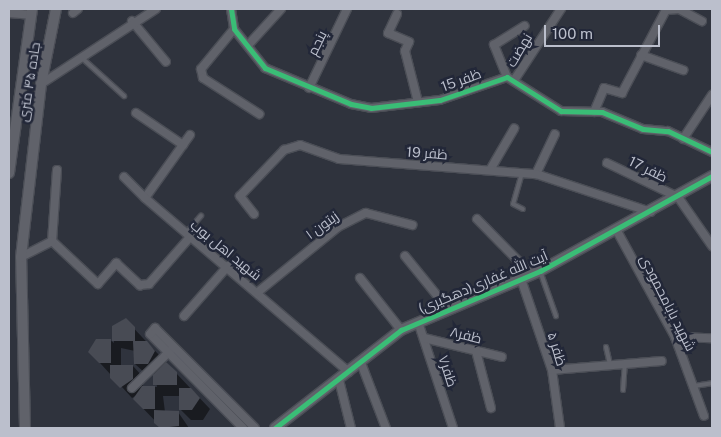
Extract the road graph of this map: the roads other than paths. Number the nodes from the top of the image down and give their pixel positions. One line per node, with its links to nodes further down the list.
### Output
1 (56, 9): 20 (street, جاده ۴۵ متری)
2 (156, 9): 10 (street)
3 (230, 9): 13 (street)
4 (281, 9): 14 (street)
5 (347, 9): 21 (street, پنجم)
6 (559, 10): 19 (street, نهضت)
7 (31, 12): 8 (street); 33 (street, جاده ۴۵ متری)
8 (9, 13)
9 (396, 14): 24 (street)
10 (132, 21): 16 (street); 17 (street)
11 (702, 21): 15 (street)
12 (525, 26): 19 (street)
13 (234, 29): 14 (street, ظفر 15); 27 (street)
14 (250, 43): 21 (street, ظفر 15)
15 (641, 55): 18 (street); 26 (street)
16 (80, 56): 20 (street); 23 (lane)
17 (166, 62)
18 (683, 70)
19 (511, 78): 24 (street, ظفر 15); 26 (street)
20 (41, 84): 56 (street, جاده ۴۵ متری)
21 (309, 88): 24 (street, ظفر 15)
22 (712, 95): 31 (street)
23 (124, 96)
24 (418, 102)
25 (136, 112): 32 (street)
26 (594, 112): 31 (street)
27 (259, 114)
28 (514, 129): 37 (street)
29 (555, 134): 40 (street)
30 (190, 135): 32 (street)
31 (683, 139): 34 (street)
32 (183, 145): 44 (street)
33 (10, 151): 38 (street, جاده ۴۵ متری)
34 (712, 152)
35 (607, 163): 43 (street, ظفر 17)
36 (57, 170): 53 (street)
37 (490, 170): 39 (street, ظفر 19); 47 (street, ظفر 19)
38 (9, 173)
39 (522, 173): 40 (street, ظفر 19); 45 (lane)
40 (536, 174): 46 (street, ظفر 19)
41 (124, 177): 44 (street, شهید اهل بوب)
42 (712, 177): 43 (street, آیت الله غفاری(دهگیری))
43 (678, 197): 46 (street, آیت الله غفاری(دهگیری)); 54 (street)
44 (145, 198): 52 (street, شهید اهل بوب)
45 (523, 209)
46 (652, 212): 51 (street, آیت الله غفاری(دهگیری))
47 (254, 214)
48 (201, 216): 52 (lane)
49 (477, 219): 58 (street)
50 (412, 225): 61 (street, زیتون ۱)
51 (617, 231): 58 (street, آیت الله غفاری(دهگیری)); 67 (street, شهید بابامحمودی)
52 (188, 235): 53 (street); 57 (street, شهید اهل بوب)
53 (52, 242): 56 (street)
54 (712, 246)
55 (405, 256): 62 (street)
56 (21, 257): 87 (street, جاده ۴۵ متری)
57 (228, 266): 61 (street, شهید اهل بوب); 63 (street)
58 (536, 273): 60 (street, آیت الله غفاری(دهگیری)); 64 (lane)
59 (360, 278): 66 (street)
60 (521, 280): 62 (street, آیت الله غفاری(دهگیری)); 78 (street, ظفر ۵)
61 (258, 292): 79 (street, شهید اهل بوب)
62 (448, 309): 65 (street, آیت الله غفاری(دهگیری))
63 (184, 316)
64 (556, 316)
65 (418, 322): 66 (street, آیت الله غفاری(دهگیری)); 68 (street, ظفر۷)
66 (402, 330): 75 (street, آیت الله غفاری(دهگیری))
67 (674, 337): 69 (street); 82 (street, شهید بابامحمودی)
68 (424, 338): 72 (street, ظفر۸); 93 (street, ظفر۷)
69 (712, 338)
70 (606, 347): 77 (lane)
71 (171, 350): 83 (street); 88 (street); 89 (street)
72 (476, 351): 73 (street, ظفر۸); 85 (street)
73 (502, 357)
74 (662, 361): 76 (street)
75 (362, 363): 79 (street, آیت الله غفاری(دهگیری)); 92 (street)
76 (625, 363): 77 (street); 84 (lane)
77 (610, 364): 78 (street)
78 (552, 370): 94 (street, ظفر ۵)
79 (349, 372): 80 (street, آیت الله غفاری(دهگیری))
80 (339, 380): 90 (street, آیت الله غفاری(دهگیری)); 91 (street)
81 (712, 383): 82 (lane)
82 (694, 386): 86 (street, شهید بابامحمودی)
83 (132, 388)
84 (623, 390)
85 (491, 408)
86 (704, 416)
87 (25, 428)
88 (243, 428)
89 (256, 428)
90 (275, 428)
91 (351, 428)
92 (386, 428)
93 (453, 428)
94 (560, 428)

